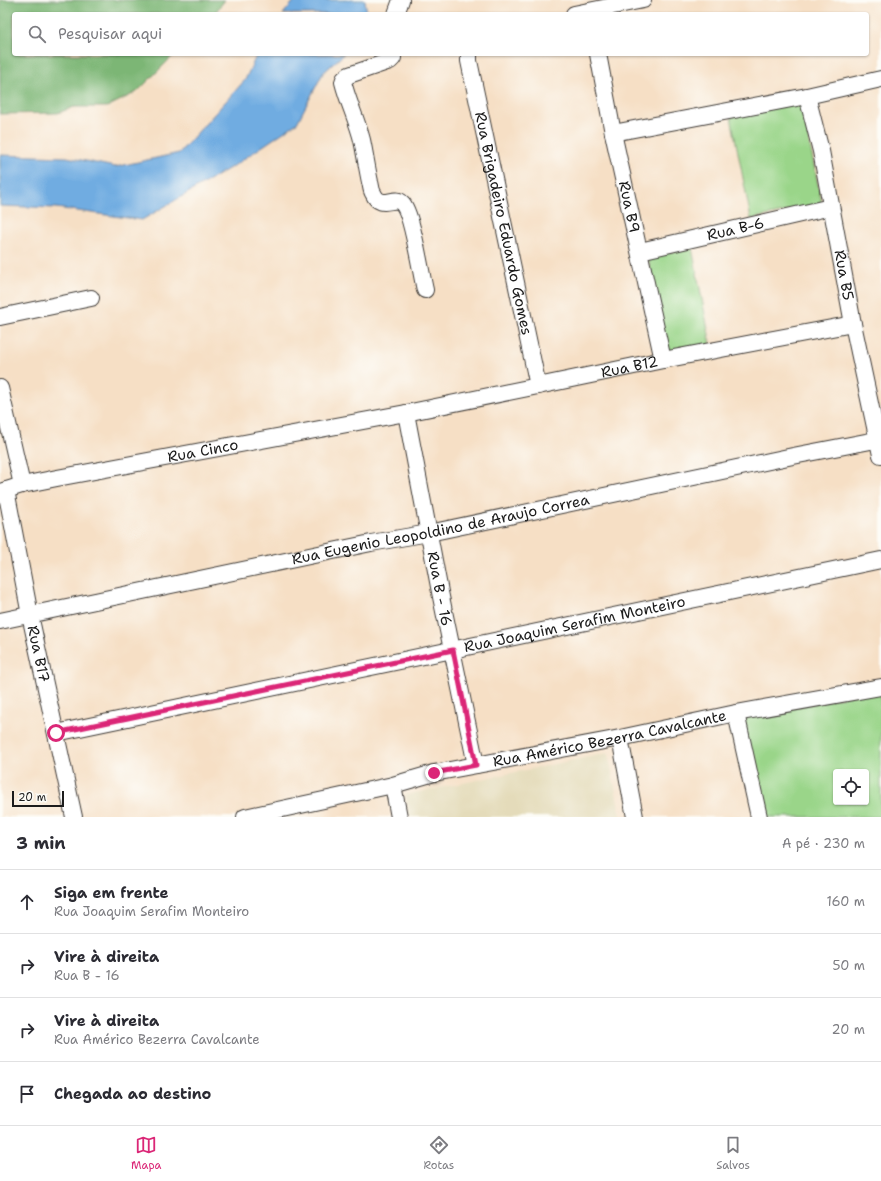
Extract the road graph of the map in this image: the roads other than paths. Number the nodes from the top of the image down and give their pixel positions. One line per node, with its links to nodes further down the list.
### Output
1 (401, 0): 3 (street)
2 (642, 0): 4 (street)
3 (397, 12)
4 (591, 12)
5 (393, 56): 13 (street)
6 (598, 56): 10 (street, Rua B9)
7 (469, 57): 18 (street, Rua Brigadeiro Eduardo Gomes)
8 (881, 80): 9 (street)
9 (807, 96): 10 (street); 11 (street, Rua B5)
10 (613, 133): 12 (street, Rua B9)
11 (832, 208): 12 (street, Rua B-6); 16 (street, Rua B5)
12 (640, 251): 17 (street, Rua B9)
13 (425, 290)
14 (91, 298): 15 (street)
15 (0, 317)
16 (853, 324): 17 (street, Rua B12); 21 (street, Rua B5)
17 (663, 360): 18 (street, Rua B12)
18 (538, 386): 20 (street, Rua B12)
19 (0, 388): 22 (street)
20 (406, 413): 22 (street, Rua Cinco); 24 (street, Rua B - 16)
21 (880, 444): 24 (street, Rua Eugenio Leopoldino de Araujo Correa)
22 (22, 485): 23 (street, Rua Cinco)
23 (3, 491): 26 (street, Rua B17)
24 (430, 533): 26 (street, Rua Eugenio Leopoldino de Araujo Correa); 28 (street, Rua B - 16)
25 (881, 560): 28 (street, Rua Joaquim Serafim Monteiro)
26 (30, 615): 27 (street, Rua Eugenio Leopoldino de Araujo Correa); 31 (street, Rua B17)
27 (0, 621)
28 (453, 650): 31 (street, Rua Joaquim Serafim Monteiro); 33 (street, Rua B - 16)
29 (881, 687): 30 (street, Rua Américo Bezerra Cavalcante)
30 (736, 713): 32 (street, Rua Américo Bezerra Cavalcante); 40 (street)
31 (56, 733): 36 (street, Rua B17)
32 (620, 738): 33 (street, Rua Américo Bezerra Cavalcante); 39 (street)
33 (476, 765): 34 (street, Rua Américo Bezerra Cavalcante)
34 (393, 785): 35 (street, Rua Américo Bezerra Cavalcante); 38 (street)
35 (267, 815): 37 (street, Rua Américo Bezerra Cavalcante)
36 (74, 817)
37 (245, 817)
38 (399, 817)
39 (635, 817)
40 (758, 817)

